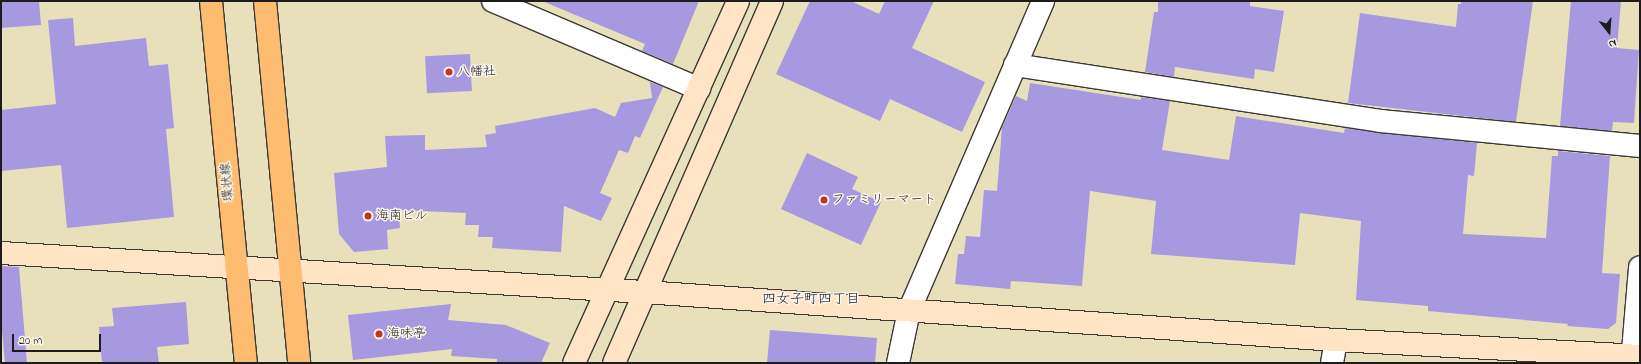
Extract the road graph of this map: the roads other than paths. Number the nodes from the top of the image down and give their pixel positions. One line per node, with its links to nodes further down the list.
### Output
1 (211, 1): 12 (main road, 環状線)
2 (266, 1): 13 (main road)
3 (493, 1): 8 (street)
4 (738, 1): 8 (street)
5 (772, 1): 15 (street)
6 (1043, 1): 7 (street)
7 (1015, 65): 9 (street); 16 (street)
8 (699, 89): 14 (street)
9 (1640, 146)
10 (1, 253): 12 (street)
11 (1640, 267): 18 (street)
12 (236, 269): 13 (street); 19 (main road, 環状線)
13 (291, 273): 14 (street); 20 (main road)
14 (605, 292): 15 (street); 21 (street)
15 (644, 292): 16 (street); 22 (street)
16 (909, 312): 17 (street); 23 (street)
17 (1336, 340): 18 (street); 24 (street)
18 (1635, 358)
19 (246, 363)
20 (299, 363)
21 (574, 363)
22 (614, 363)
23 (898, 363)
24 (1332, 363)

